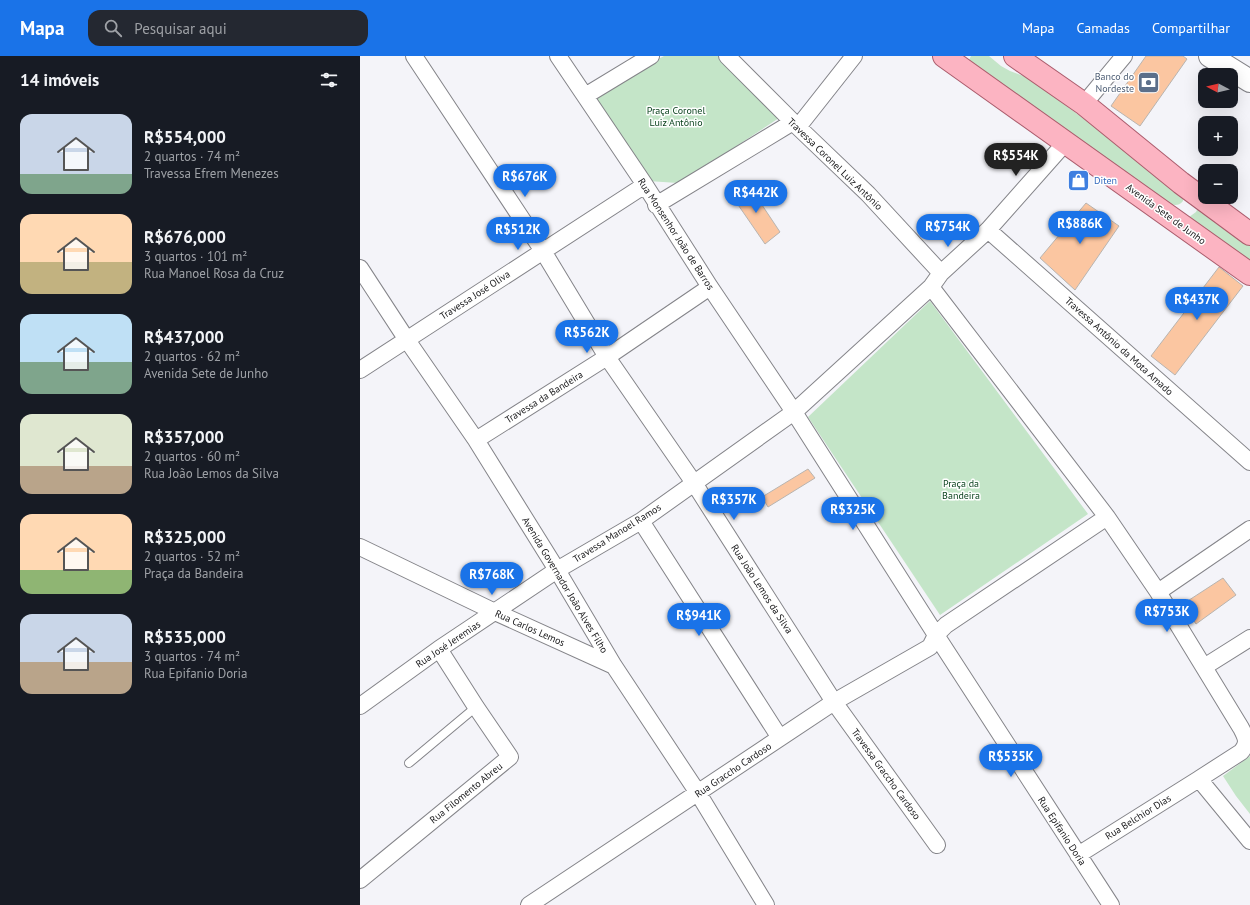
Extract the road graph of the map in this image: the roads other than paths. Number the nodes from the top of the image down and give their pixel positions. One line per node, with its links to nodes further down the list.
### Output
1 (414, 56): 22 (street, Rua João Lemos da Silva)
2 (558, 56): 12 (street, Rua Monsenhor João de Barros)
3 (651, 56): 12 (street)
4 (727, 56): 14 (street, Travessa Coronel Luiz Antônio)
5 (854, 56): 14 (street)
6 (944, 56): 10 (main road, Avenida Sete de Junho)
7 (1124, 56): 13 (street)
8 (1210, 56): 11 (street)
9 (1013, 57): 13 (main road)
10 (967, 65): 15 (main road, Avenida Sete de Junho)
11 (1250, 81)
12 (585, 96): 17 (street, Rua Monsenhor João de Barros)
13 (1084, 104): 16 (main road)
14 (795, 124): 19 (street); 24 (street, Travessa Coronel Luiz Antônio)
15 (1066, 142): 18 (main road, Avenida Sete de Junho); 20 (street)
16 (1181, 183): 18 (main road); 21 (main road)
17 (644, 185): 19 (street, Rua Monsenhor João de Barros); 22 (street, Travessa José Oliva)
18 (1150, 202): 25 (main road, Avenida Sete de Junho)
19 (656, 205): 26 (street, Rua Monsenhor João de Barros)
20 (988, 230): 24 (street); 33 (street, Travessa Antônio da Mota Amado)
21 (1250, 234)
22 (543, 251): 28 (street, Travessa José Oliva); 29 (street, Rua João Lemos da Silva)
23 (360, 268): 28 (street, Avenida Governador João Alves Filho)
24 (941, 273): 27 (street)
25 (1250, 274)
26 (710, 287): 29 (street, Travessa da Bandeira); 31 (street, Rua Monsenhor João de Barros)
27 (931, 287): 31 (street); 35 (street)
28 (407, 340): 30 (street, Travessa José Oliva); 32 (street, Avenida Governador João Alves Filho)
29 (607, 357): 32 (street, Travessa da Bandeira); 34 (street, Rua João Lemos da Silva)
30 (360, 370)
31 (794, 412): 34 (street, Travessa Manoel Ramos); 42 (street)
32 (476, 440): 39 (street, Avenida Governador João Alves Filho)
33 (1250, 462)
34 (694, 483): 36 (street, Travessa Manoel Ramos); 47 (street, Rua João Lemos da Silva)
35 (1107, 517): 40 (street); 42 (street)
36 (641, 521): 39 (street, Travessa Manoel Ramos); 50 (street)
37 (1250, 529): 40 (street)
38 (360, 547): 41 (street, Rua Carlos Lemos)
39 (557, 570): 41 (street, Rua José Jeremias); 45 (street, Avenida Governador João Alves Filho)
40 (1158, 592): 46 (street)
41 (495, 612): 44 (street, Rua José Jeremias); 45 (street, Rua Carlos Lemos)
42 (936, 636): 47 (street, Rua Graccho Cardoso); 56 (street, Rua Epifanio Doria)
43 (1250, 638): 46 (street)
44 (439, 649): 48 (street, Rua José Jeremias); 49 (street, Rua Filomento Abreu)
45 (614, 666): 53 (street, Avenida Governador João Alves Filho)
46 (1204, 667): 52 (street, Rua Belchior Dias)
47 (834, 702): 50 (street, Rua Graccho Cardoso); 55 (street, Travessa Graccho Cardoso)
48 (360, 706)
49 (476, 707): 51 (lane); 57 (street, Rua Filomento Abreu)
50 (780, 738): 53 (street, Rua Graccho Cardoso)
51 (409, 763)
52 (1199, 779): 54 (street); 56 (street, Rua Belchior Dias)
53 (698, 793): 58 (street, Rua Graccho Cardoso); 59 (street, Avenida Governador João Alves Filho)
54 (1250, 841)
55 (937, 845)
56 (1078, 855): 60 (street, Rua Epifanio Doria)
57 (360, 880)
58 (529, 905)
59 (766, 905)
60 (1111, 905)

